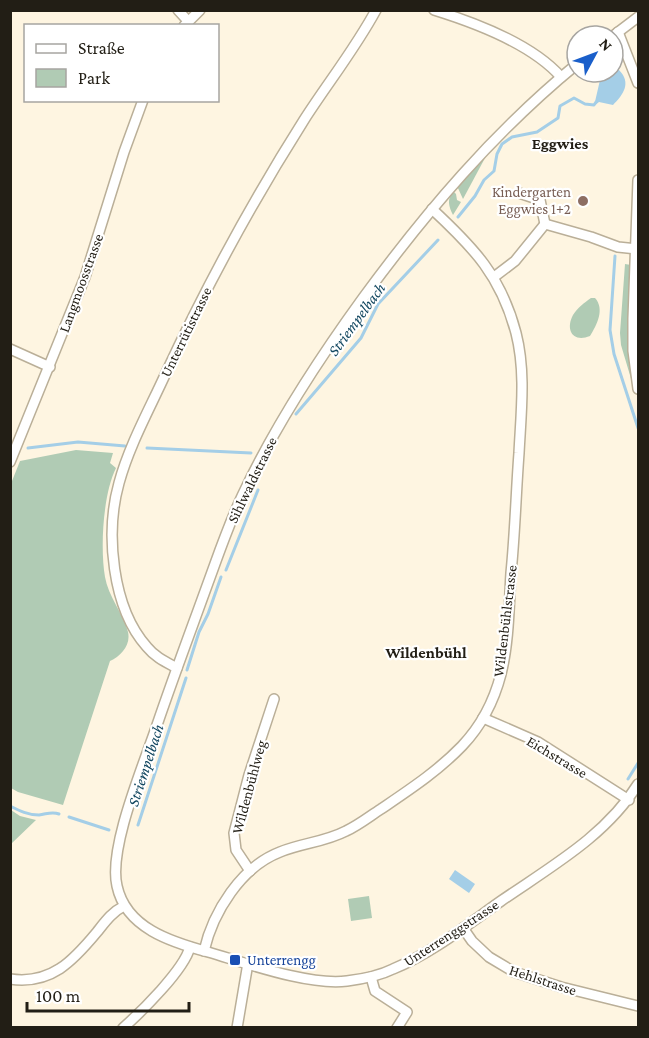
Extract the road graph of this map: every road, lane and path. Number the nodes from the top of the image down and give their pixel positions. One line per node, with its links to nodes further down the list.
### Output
1 (178, 10): 6 (street)
2 (200, 10): 6 (street)
3 (376, 10): 24 (street, Unterrütistrasse)
4 (434, 10): 10 (street)
5 (639, 17): 7 (street)
6 (186, 23)
7 (625, 27)
8 (625, 53): 11 (street)
9 (565, 74): 10 (street, Sihlwaldstrasse)
10 (561, 77): 15 (street, Sihlwaldstrasse)
11 (639, 82)
12 (142, 102): 21 (street, Langmoosstrasse)
13 (639, 180): 17 (street)
14 (519, 193): 16 (street)
15 (432, 209): 18 (street, Wildenbühlstrasse); 24 (street, Sihlwaldstrasse)
16 (545, 224): 17 (street); 18 (street)
17 (637, 249): 19 (street)
18 (494, 277): 26 (street, Wildenbühlstrasse)
19 (636, 319): 22 (street)
20 (10, 350): 21 (street)
21 (50, 367): 23 (street, Langmoosstrasse)
22 (639, 389)
23 (10, 462)
24 (177, 668): 30 (street, Sihlwaldstrasse)
25 (274, 699): 29 (street, Wildenbühlweg)
26 (483, 718): 28 (street, Eichstrasse); 29 (street, Wildenbühlstrasse)
27 (639, 784): 28 (street, Unterrenggstrasse)
28 (628, 800): 31 (street, Unterrenggstrasse)
29 (250, 871): 33 (street, Wildenbühlstrasse)
30 (124, 906): 32 (street, Sihlwaldstrasse); 36 (street)
31 (463, 928): 35 (street, Unterrenggstrasse); 37 (street, Hehlstrasse)
32 (190, 947): 33 (street, Unterrenggstrasse); 38 (street)
33 (204, 951): 34 (street, Unterrenggstrasse)
34 (248, 963): 35 (street, Unterrenggstrasse); 39 (street)
35 (371, 977): 40 (street)
36 (10, 979)
37 (639, 1006)
38 (123, 1028)
39 (237, 1028)
40 (397, 1028)

